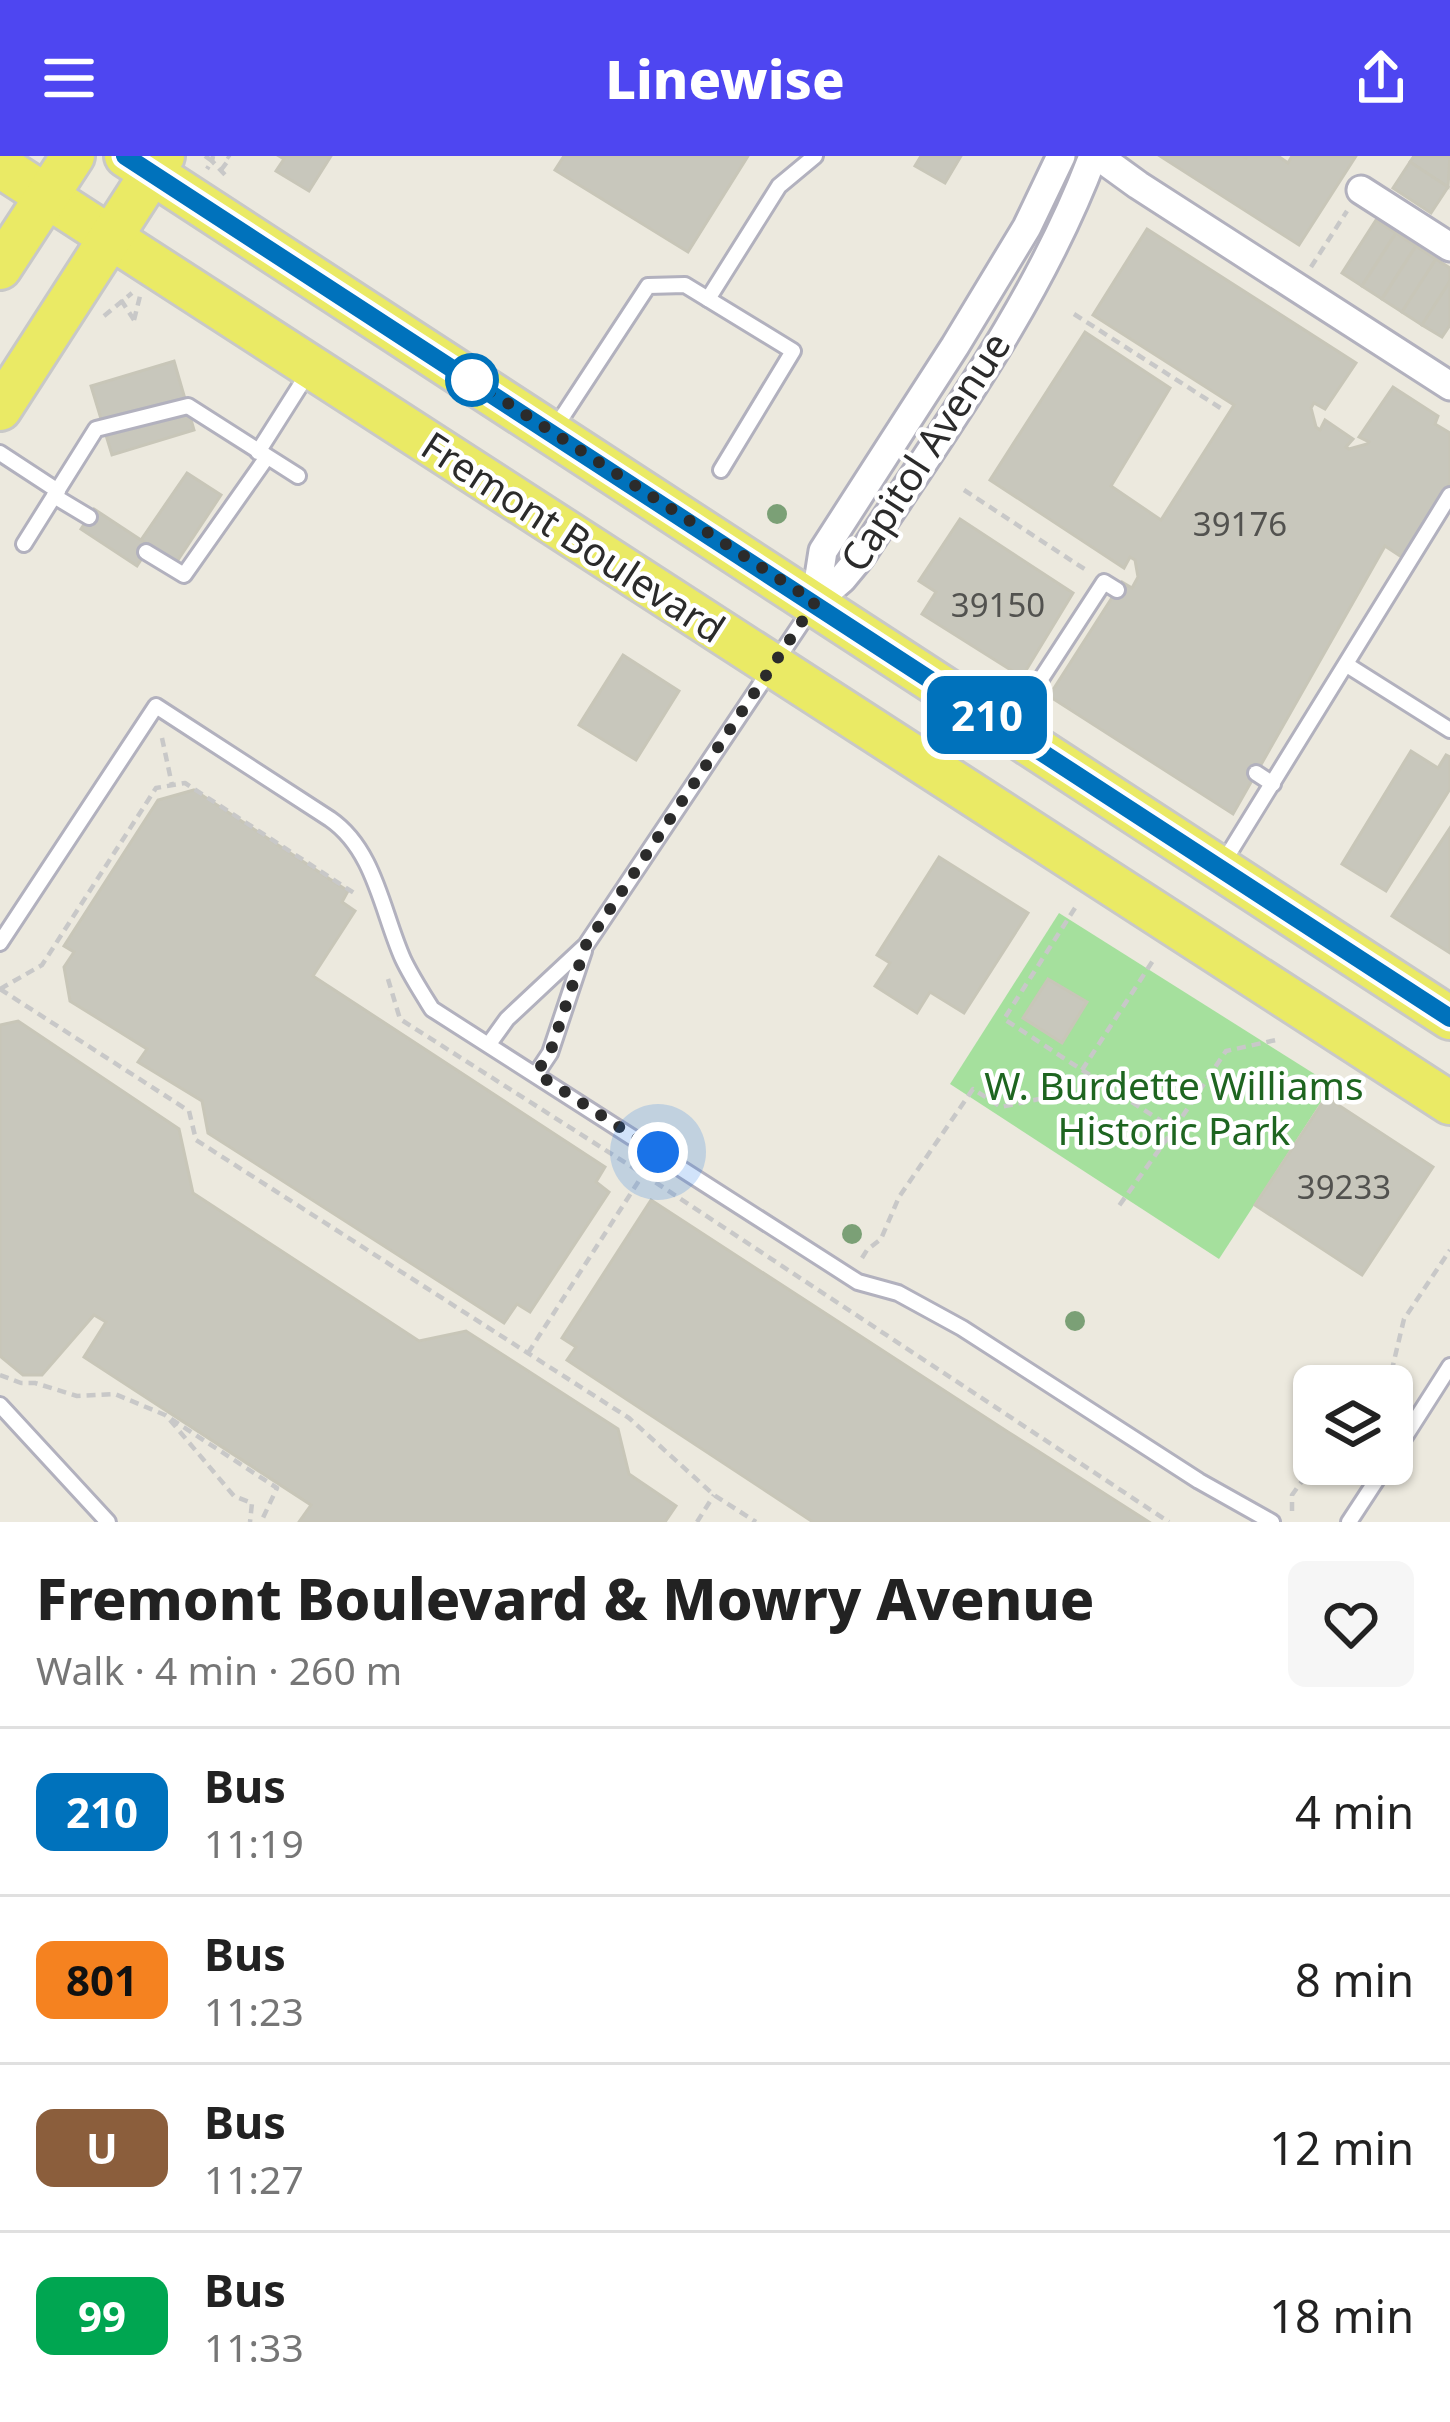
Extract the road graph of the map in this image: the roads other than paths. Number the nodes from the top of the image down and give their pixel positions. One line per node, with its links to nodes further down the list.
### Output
1 (73, 156): 8 (main road)
2 (815, 156): 12 (lane)
3 (1061, 156): 27 (street, Capitol Avenue)
4 (1095, 156): 14 (street); 27 (street, Capitol Avenue)
5 (147, 162): 10 (main road); 16 (main road, Fremont Boulevard)
6 (0, 166): 8 (main road, Fremont Boulevard)
7 (1361, 190): 9 (street)
8 (47, 195): 10 (main road, Fremont Boulevard); 11 (main road)
9 (1445, 233)
10 (110, 237): 13 (main road, Fremont Boulevard); 15 (main road)
11 (0, 268)
12 (708, 299): 16 (lane); 19 (lane)
13 (311, 367): 18 (lane); 28 (main road, Fremont Boulevard)
14 (1450, 386)
15 (0, 409)
16 (552, 432): 27 (main road, Fremont Boulevard)
17 (0, 453): 21 (lane)
18 (263, 455): 20 (lane); 21 (lane); 25 (lane)
19 (721, 470)
20 (298, 476)
21 (56, 493): 23 (lane); 24 (lane)
22 (1450, 495): 29 (lane)
23 (89, 517)
24 (24, 544)
25 (146, 552)
26 (1111, 585): 30 (lane)
27 (815, 602): 28 (lane); 30 (main road, Fremont Boulevard)
28 (773, 665): 36 (lane); 40 (main road, Fremont Boulevard)
29 (1347, 665): 31 (lane); 33 (lane)
30 (1009, 729): 34 (main road, Fremont Boulevard)
31 (1450, 730)
32 (1256, 773): 33 (lane)
33 (1273, 784): 34 (lane)
34 (1221, 867): 37 (main road, Fremont Boulevard)
35 (0, 944): 38 (lane)
36 (586, 945): 38 (lane); 39 (lane)
37 (1450, 1018)
38 (489, 1044): 39 (lane)
39 (536, 1073): 46 (lane)
40 (1450, 1103)
41 (1450, 1366): 43 (lane)
42 (0, 1405): 45 (lane)
43 (1413, 1424)
44 (1373, 1485): 47 (lane)
45 (108, 1522)
46 (1272, 1522)
47 (1349, 1522)

